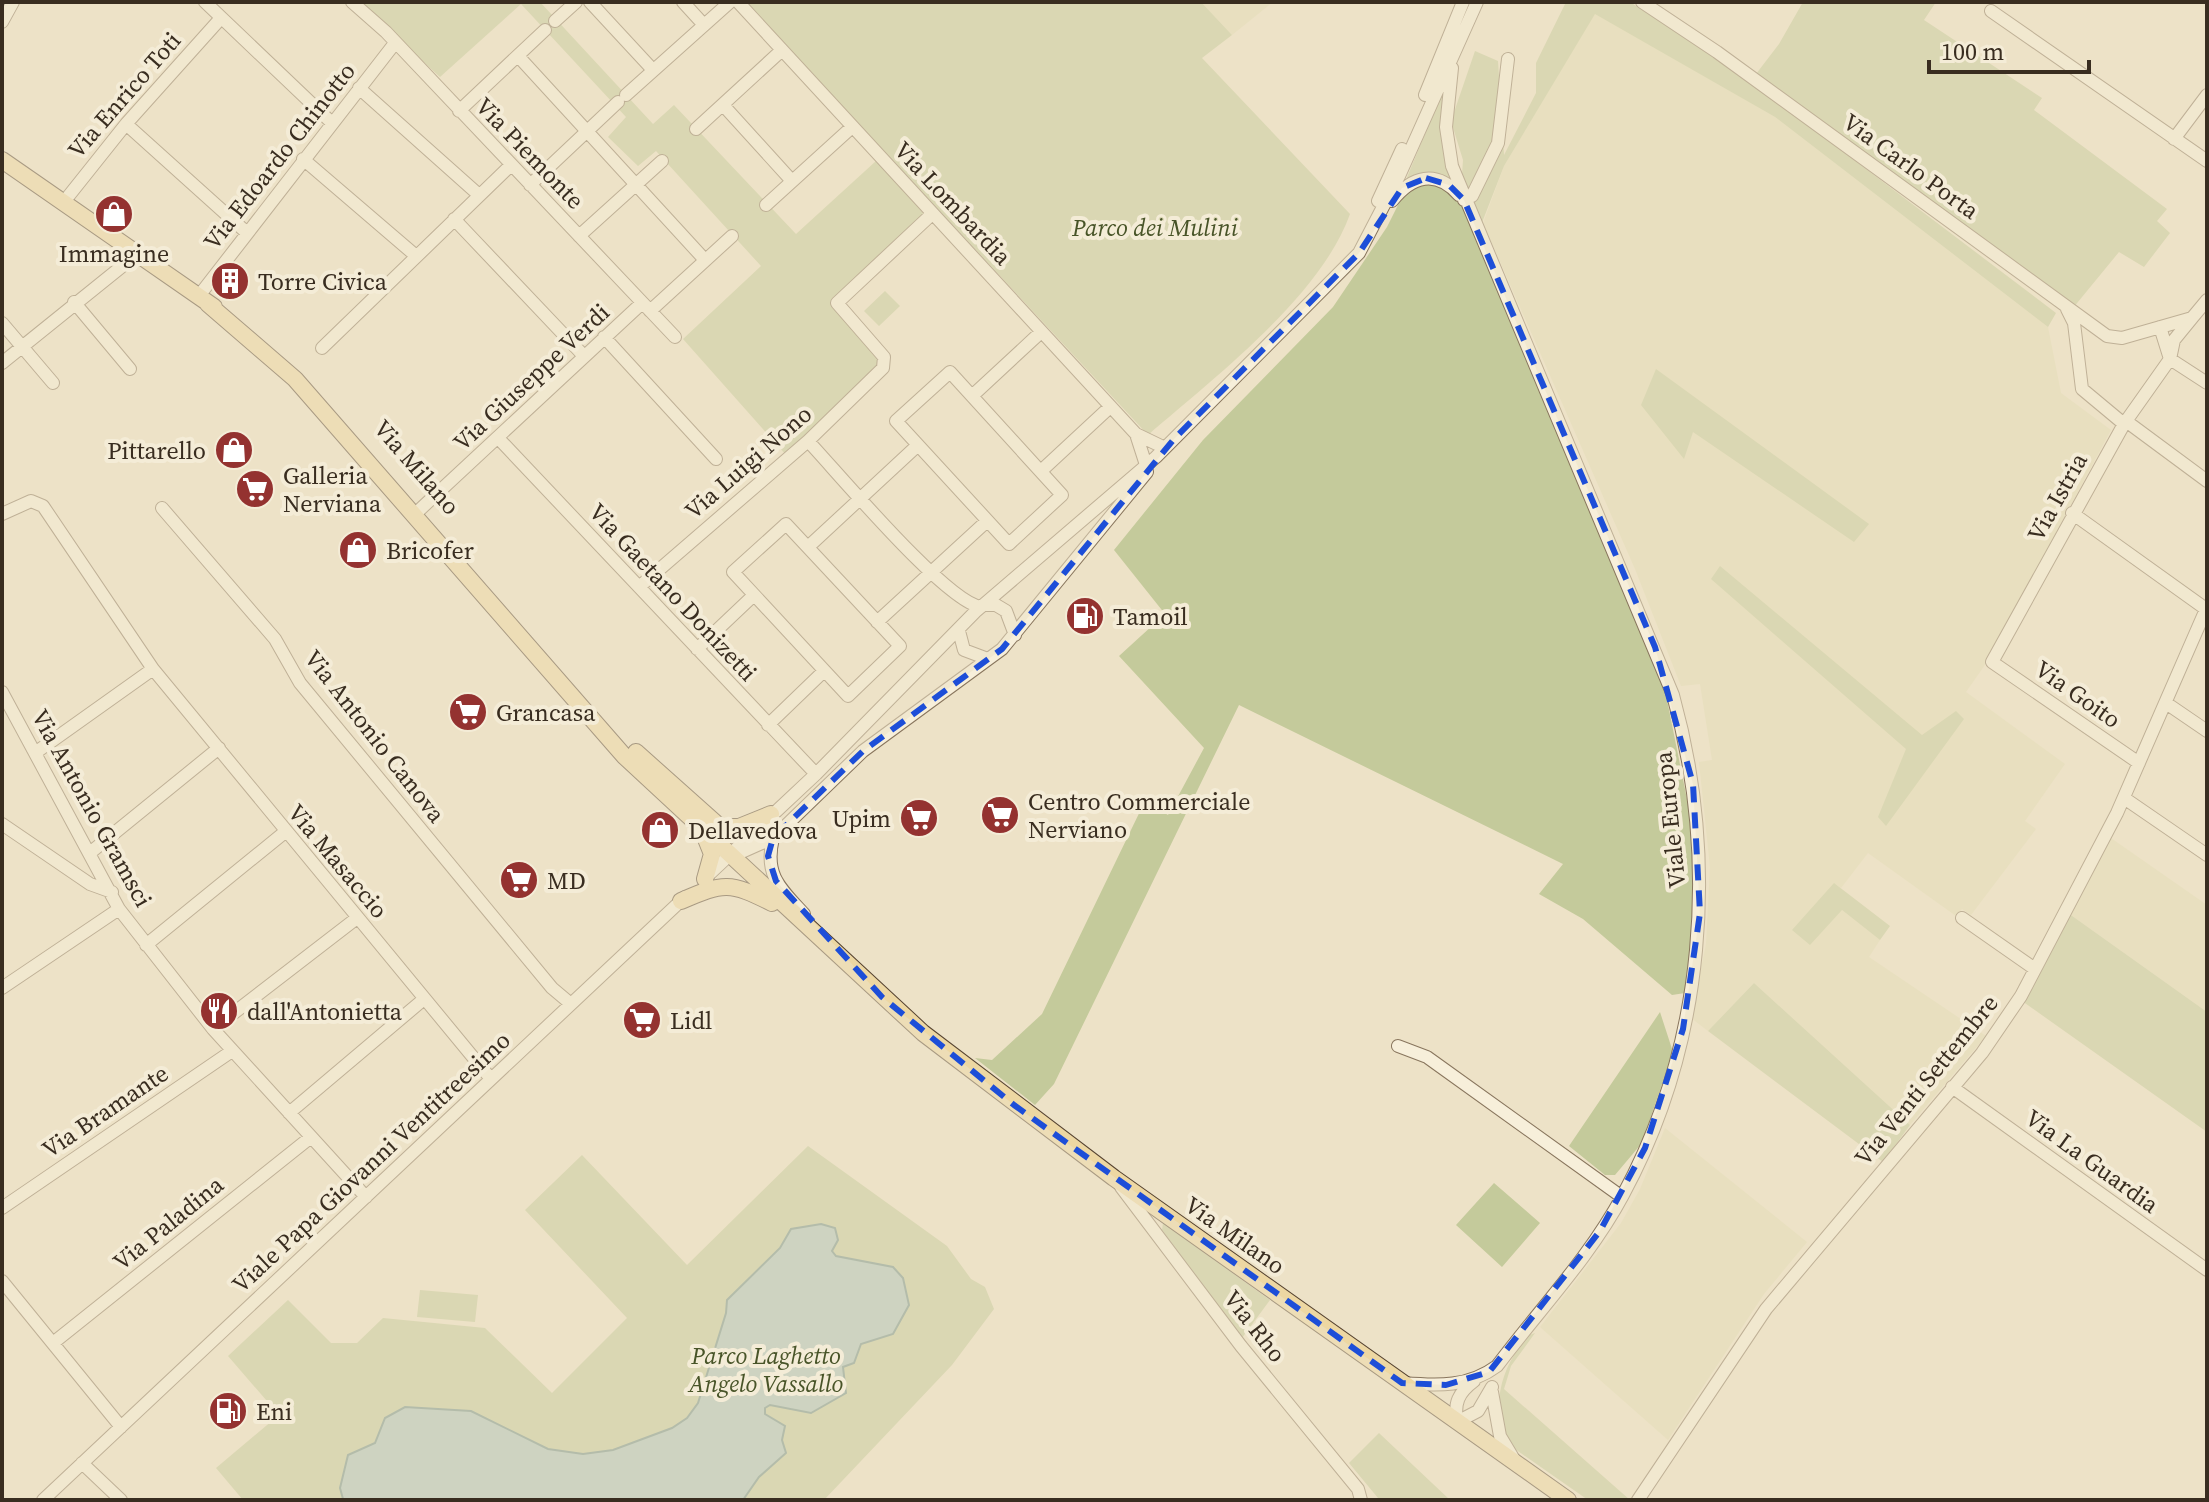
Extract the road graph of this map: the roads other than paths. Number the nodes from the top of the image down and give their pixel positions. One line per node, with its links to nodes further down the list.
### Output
1 (13, 2): 14 (street)
2 (205, 2): 13 (street)
3 (352, 2): 16 (street, Via Piemonte)
4 (576, 2): 19 (street)
5 (590, 2): 21 (street)
6 (683, 2): 15 (street)
7 (730, 2): 15 (street)
8 (738, 2): 18 (street, Via Lombardia)
9 (1463, 2): 53 (street)
10 (1477, 2): 17 (street)
11 (1642, 2): 57 (street, Via Carlo Porta)
12 (1991, 11): 31 (street)
13 (221, 18): 26 (street); 27 (street, Via Enrico Toti)
14 (2, 22)
15 (704, 25): 21 (street)
16 (395, 43): 22 (street, Via Edoardo Chinotto); 25 (street, Via Piemonte)
17 (1455, 49): 41 (street, Viale Europa); 46 (street)
18 (782, 50): 24 (street); 28 (street, Via Lombardia)
19 (518, 56): 25 (street); 30 (street)
20 (1508, 59): 41 (street)
21 (653, 70): 30 (street)
22 (359, 88): 26 (street, Via Edoardo Chinotto); 40 (street)
23 (2207, 95): 31 (street)
24 (723, 105): 29 (street); 37 (street)
25 (459, 111): 36 (street, Via Piemonte)
26 (332, 123): 32 (street, Via Edoardo Chinotto)
27 (126, 124): 42 (street, Via Enrico Toti); 47 (street)
28 (852, 127): 37 (street); 44 (street, Via Lombardia)
29 (696, 129)
30 (588, 131): 38 (street); 39 (street)
31 (2174, 139): 35 (street)
32 (303, 159): 47 (street, Via Edoardo Chinotto); 51 (street)
33 (2, 160): 42 (main road, Via Milano)
34 (662, 161): 38 (street)
35 (2207, 161)
36 (511, 165): 39 (street, Via Piemonte); 40 (street)
37 (792, 181): 43 (street)
38 (637, 184): 48 (street); 52 (street)
39 (530, 185): 48 (street, Via Piemonte)
40 (479, 195): 45 (street)
41 (1464, 200): 46 (street); 149 (street, Viale Europa)
42 (63, 203): 50 (main road, Via Milano)
43 (766, 205)
44 (932, 214): 62 (street, Via Lombardia); 78 (street, Via Luigi Nono)
45 (454, 219): 51 (street); 67 (street)
46 (1377, 220): 53 (street)
47 (246, 232): 54 (street, Via Edoardo Chinotto)
48 (579, 236): 58 (street, Via Piemonte)
49 (732, 236): 52 (street, Via Giuseppe Verdi)
50 (136, 255): 54 (main road, Via Milano); 56 (street)
51 (415, 255): 66 (street)
52 (705, 260): 58 (street, Via Giuseppe Verdi)
53 (1333, 280): 80 (street)
54 (203, 300): 86 (main road, Via Milano)
55 (2207, 300): 59 (street)
56 (74, 302): 65 (street); 70 (street)
57 (2065, 306): 61 (street, Via Carlo Porta); 75 (street)
58 (646, 307): 63 (street, Via Giuseppe Verdi); 64 (street, Via Piemonte)
59 (2192, 318): 61 (street, Via Carlo Porta); 68 (street, Via Istria)
60 (2, 323): 65 (street)
61 (2160, 327): 68 (street)
62 (1041, 332): 73 (street); 74 (street, Via Lombardia)
63 (604, 337): 67 (street, Via Giuseppe Verdi); 81 (street)
64 (675, 337)
65 (21, 347): 69 (street); 71 (street)
66 (322, 348)
67 (584, 356): 77 (street, Via Giuseppe Verdi)
68 (2170, 359): 72 (street); 75 (street, Via Istria)
69 (2, 363)
70 (130, 369)
71 (53, 383)
72 (2207, 383)
73 (972, 396): 79 (street); 82 (street)
74 (1110, 407): 76 (street, Via Lombardia); 82 (street)
75 (2124, 424): 83 (street); 87 (street, Via Istria)
76 (1136, 434): 80 (street, Via Lombardia); 80 (street, Via Lombardia)
77 (499, 439): 86 (street, Via Giuseppe Verdi); 92 (street, Via Gaetano Donizetti)
78 (808, 441): 84 (street); 92 (street, Via Luigi Nono)
79 (918, 445): 84 (street); 89 (street)
80 (1158, 452): 95 (street); 100 (street)
81 (716, 459)
82 (1041, 471): 89 (street)
83 (2207, 481)
84 (861, 497): 90 (street); 91 (street)
85 (162, 508): 139 (street, Via Antonio Canova)
86 (418, 512): 111 (main road, Via Milano); 115 (main road, Via Milano)
87 (2072, 513): 96 (street); 103 (street, Via Istria)
88 (2, 514): 104 (street, Via Masaccio)
89 (987, 521): 91 (street)
90 (808, 547): 93 (street); 97 (street)
91 (931, 572): 94 (street); 97 (street)
92 (639, 587): 101 (street, Via Gaetano Donizetti)
93 (754, 595): 101 (street); 105 (street)
94 (959, 598): 95 (street); 98 (street)
95 (983, 606): 98 (street); 100 (street)
96 (2207, 608): 99 (street, Via Venti Settembre)
97 (877, 622): 105 (street)
98 (962, 627): 102 (street); 114 (street)
99 (2203, 628): 107 (street, Via Venti Settembre)
100 (1015, 635): 102 (street)
101 (697, 649): 108 (street, Via Gaetano Donizetti)
102 (988, 659): 121 (street)
103 (1992, 662): 113 (street, Via Goito)
104 (153, 669): 110 (street, Via Masaccio); 112 (street)
105 (824, 671): 108 (street)
106 (2, 692): 112 (street, Via Antonio Gramsci)
107 (2166, 703): 109 (street); 113 (street, Via Venti Settembre)
108 (768, 725): 114 (street, Via Gaetano Donizetti)
109 (2207, 731)
110 (219, 748): 120 (street, Via Masaccio); 122 (street)
111 (633, 750): 115 (main road, Via Milano); 117 (main road)
112 (35, 753): 122 (street, Via Antonio Gramsci)
113 (2139, 763): 116 (street, Via Venti Settembre)
114 (816, 774): 117 (street)
115 (665, 793): 119 (main road, Via Milano)
116 (2124, 798): 123 (street); 135 (street, Via Venti Settembre)
117 (771, 814): 124 (street)
118 (2, 824): 126 (street)
119 (699, 826): 124 (main road, Via Milano); 127 (main road)
120 (285, 832): 132 (street, Via Masaccio); 134 (street)
121 (773, 838): 124 (street); 137 (street, Via Milano)
122 (91, 852): 125 (street, Via Antonio Gramsci)
123 (2207, 855)
124 (730, 857): 127 (street, Viale Papa Giovanni Ventitreesimo); 131 (main road, Via Milano)
125 (99, 868): 126 (street); 128 (street, Via Antonio Gramsci)
126 (72, 869): 128 (street)
127 (705, 879): 129 (street, Viale Papa Giovanni Ventitreesimo)
128 (112, 892): 130 (street, Via Antonio Gramsci)
129 (681, 901): 131 (main road); 139 (street, Viale Papa Giovanni Ventitreesimo)
130 (119, 909): 134 (street, Via Antonio Gramsci); 136 (street)
131 (791, 913): 137 (main road, Via Milano)
132 (357, 918): 138 (street, Via Masaccio); 140 (street)
133 (1962, 918): 135 (street)
134 (146, 945): 140 (street, Via Antonio Gramsci)
135 (2035, 969): 144 (street, Via Venti Settembre)
136 (2, 988)
137 (882, 997): 147 (main road, Via Milano)
138 (424, 999): 143 (street, Via Masaccio); 145 (street)
139 (567, 1008): 143 (street, Viale Papa Giovanni Ventitreesimo)
140 (213, 1029): 142 (street, Via Antonio Gramsci)
141 (1398, 1046): 149 (street)
142 (232, 1051): 145 (street, Via Antonio Gramsci); 150 (street, Via Bramante)
143 (491, 1079): 148 (street, Viale Papa Giovanni Ventitreesimo)
144 (1952, 1087): 151 (street, Via La Guardia); 166 (street, Via Venti Settembre)
145 (289, 1113): 146 (street, Via Antonio Gramsci)
146 (311, 1137): 148 (street, Via Antonio Gramsci); 153 (street, Via Paladina)
147 (1114, 1178): 156 (main road, Via Milano); 164 (street, Via Rho)
148 (366, 1197): 159 (street, Viale Papa Giovanni Ventitreesimo)
149 (1622, 1197): 154 (street, Viale Europa)
150 (2, 1208)
151 (2207, 1270)
152 (2, 1281): 153 (street)
153 (53, 1343): 159 (street)
154 (1497, 1366): 155 (street, Viale Europa); 157 (street, Viale Europa)
155 (1479, 1378): 156 (street, Viale Europa); 158 (street)
156 (1402, 1383): 158 (main road, Via Milano)
157 (1492, 1387): 158 (street); 161 (street, Viale Europa)
158 (1457, 1422): 161 (main road, Via Milano)
159 (121, 1427): 160 (street, Viale Papa Giovanni Ventitreesimo)
160 (82, 1463): 162 (street, Viale Papa Giovanni Ventitreesimo); 163 (street)
161 (1517, 1463): 165 (main road, Via Milano)
162 (43, 1500)
163 (121, 1500)
164 (1361, 1500)
165 (1568, 1500)
166 (1638, 1500)

